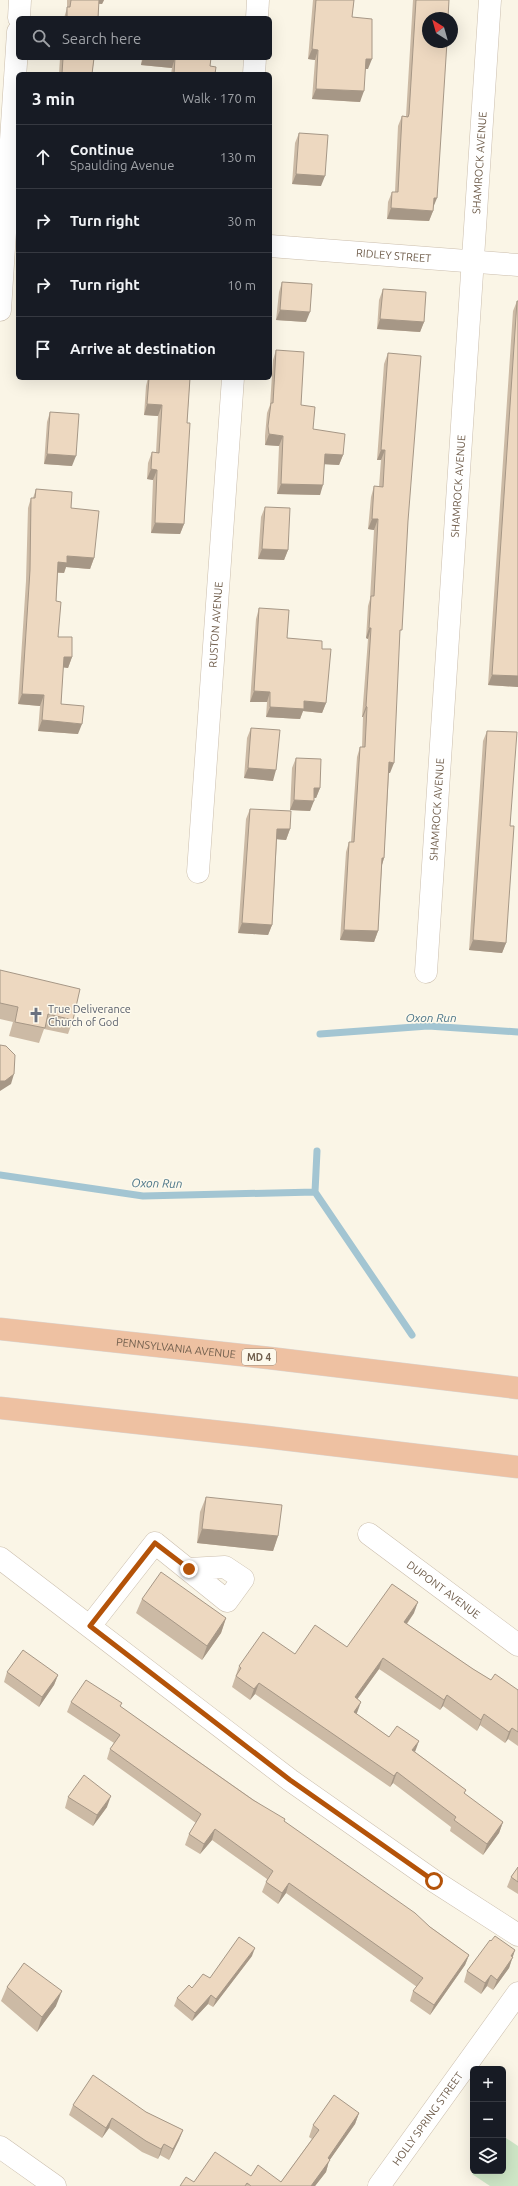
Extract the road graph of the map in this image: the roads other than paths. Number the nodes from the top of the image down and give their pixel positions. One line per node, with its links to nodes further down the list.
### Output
1 (20, 0): 4 (street)
2 (258, 0): 5 (street)
3 (490, 0): 11 (street, SHAMROCK AVENUE)
4 (19, 16)
5 (257, 16)
6 (17, 60): 9 (street)
7 (255, 60): 8 (street)
8 (254, 72)
9 (8, 227): 13 (street)
10 (272, 246): 11 (street, RIDLEY STREET)
11 (472, 262): 12 (street, RIDLEY STREET); 16 (street, SHAMROCK AVENUE)
12 (518, 265)
13 (0, 310)
14 (233, 380): 15 (street, RUSTON AVENUE)
15 (198, 872)
16 (426, 972)
17 (0, 1329): 18 (highway, PENNSYLVANIA AVENUE / MD 4)
18 (518, 1388)
19 (0, 1408): 20 (highway)
20 (518, 1467)
21 (369, 1534): 25 (street, DUPONT AVENUE)
22 (0, 1558): 24 (street)
23 (189, 1569): 24 (street)
24 (90, 1626): 26 (street)
25 (518, 1645)
26 (518, 1935)
27 (518, 1993): 30 (street, HOLLY SPRING STREET)
28 (0, 2147): 29 (street)
29 (55, 2186)
30 (379, 2186)

